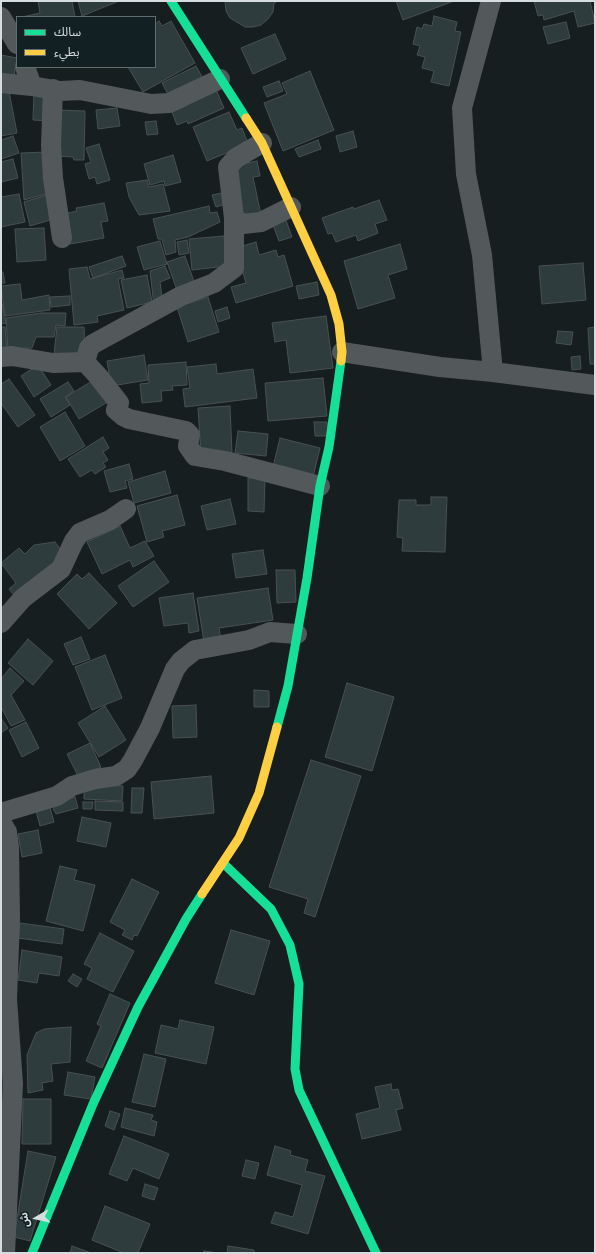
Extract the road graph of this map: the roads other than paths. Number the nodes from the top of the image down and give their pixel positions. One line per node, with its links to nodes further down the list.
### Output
1 (171, 1): 6 (street)
2 (491, 1): 17 (street)
3 (1, 17): 4 (street)
4 (16, 42)
5 (25, 68): 8 (street)
6 (220, 79): 9 (street); 10 (street)
7 (1, 83): 8 (street)
8 (32, 86): 9 (street)
9 (53, 89): 13 (street)
10 (262, 143): 11 (street); 12 (street)
11 (291, 207): 12 (street); 14 (street)
12 (234, 218): 16 (street)
13 (62, 238)
14 (342, 352): 17 (street); 19 (street)
15 (1, 357): 16 (street)
16 (86, 362): 19 (street)
17 (494, 372): 18 (street)
18 (595, 385)
19 (320, 486): 22 (street)
20 (126, 509): 21 (street)
21 (1, 623)
22 (297, 634): 23 (street); 25 (street)
23 (1, 813)
24 (1, 822): 26 (street)
25 (223, 863): 28 (street); 29 (street)
26 (6, 1036): 27 (street)
27 (5, 1253)
28 (32, 1253)
29 (376, 1253)

